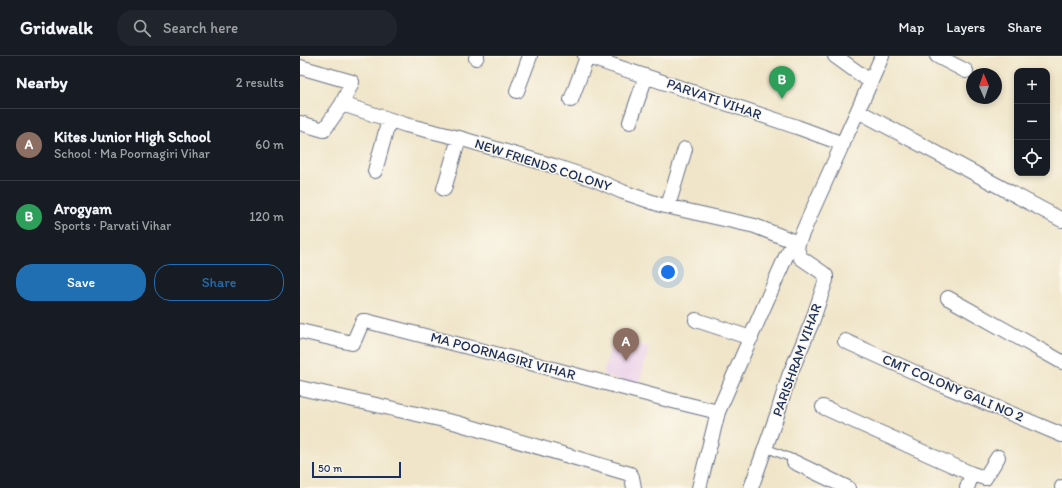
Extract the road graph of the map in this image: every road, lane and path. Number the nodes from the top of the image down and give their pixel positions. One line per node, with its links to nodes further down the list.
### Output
1 (530, 56): 10 (street)
2 (586, 56): 8 (street, PARVATI VIHAR); 11 (street)
3 (835, 56): 9 (street)
4 (882, 56): 9 (street)
5 (937, 56): 7 (street)
6 (300, 68): 12 (street)
7 (966, 71)
8 (646, 76): 15 (street); 18 (street, PARVATI VIHAR)
9 (871, 82): 13 (street)
10 (517, 91)
11 (571, 100)
12 (342, 104): 14 (street, NEW FRIENDS COLONY); 16 (street)
13 (858, 111): 18 (street); 23 (street)
14 (389, 120): 17 (street, NEW FRIENDS COLONY); 20 (street)
15 (630, 122)
16 (300, 123)
17 (459, 138): 21 (street); 22 (street, NEW FRIENDS COLONY)
18 (843, 144): 24 (street)
19 (685, 149): 22 (street)
20 (375, 171)
21 (444, 189)
22 (668, 206): 24 (street, NEW FRIENDS COLONY)
23 (1062, 220)
24 (798, 243): 28 (street); 35 (street, PARISHRAM VIHAR)
25 (948, 298): 30 (street)
26 (696, 320): 28 (street)
27 (300, 331): 33 (street, MA POORNAGIRI VIHAR)
28 (751, 338): 33 (street)
29 (845, 341): 34 (street, CMT COLONY GALI NO 2)
30 (1062, 362)
31 (300, 388): 39 (street)
32 (823, 407): 38 (street)
33 (718, 412): 40 (street)
34 (1062, 435)
35 (766, 448): 37 (lane); 41 (street, PARISHRAM VIHAR)
36 (998, 456): 38 (street)
37 (794, 462): 42 (street)
38 (972, 474): 43 (street)
39 (634, 488)
40 (700, 488)
41 (751, 488)
42 (848, 488)
43 (967, 488)

